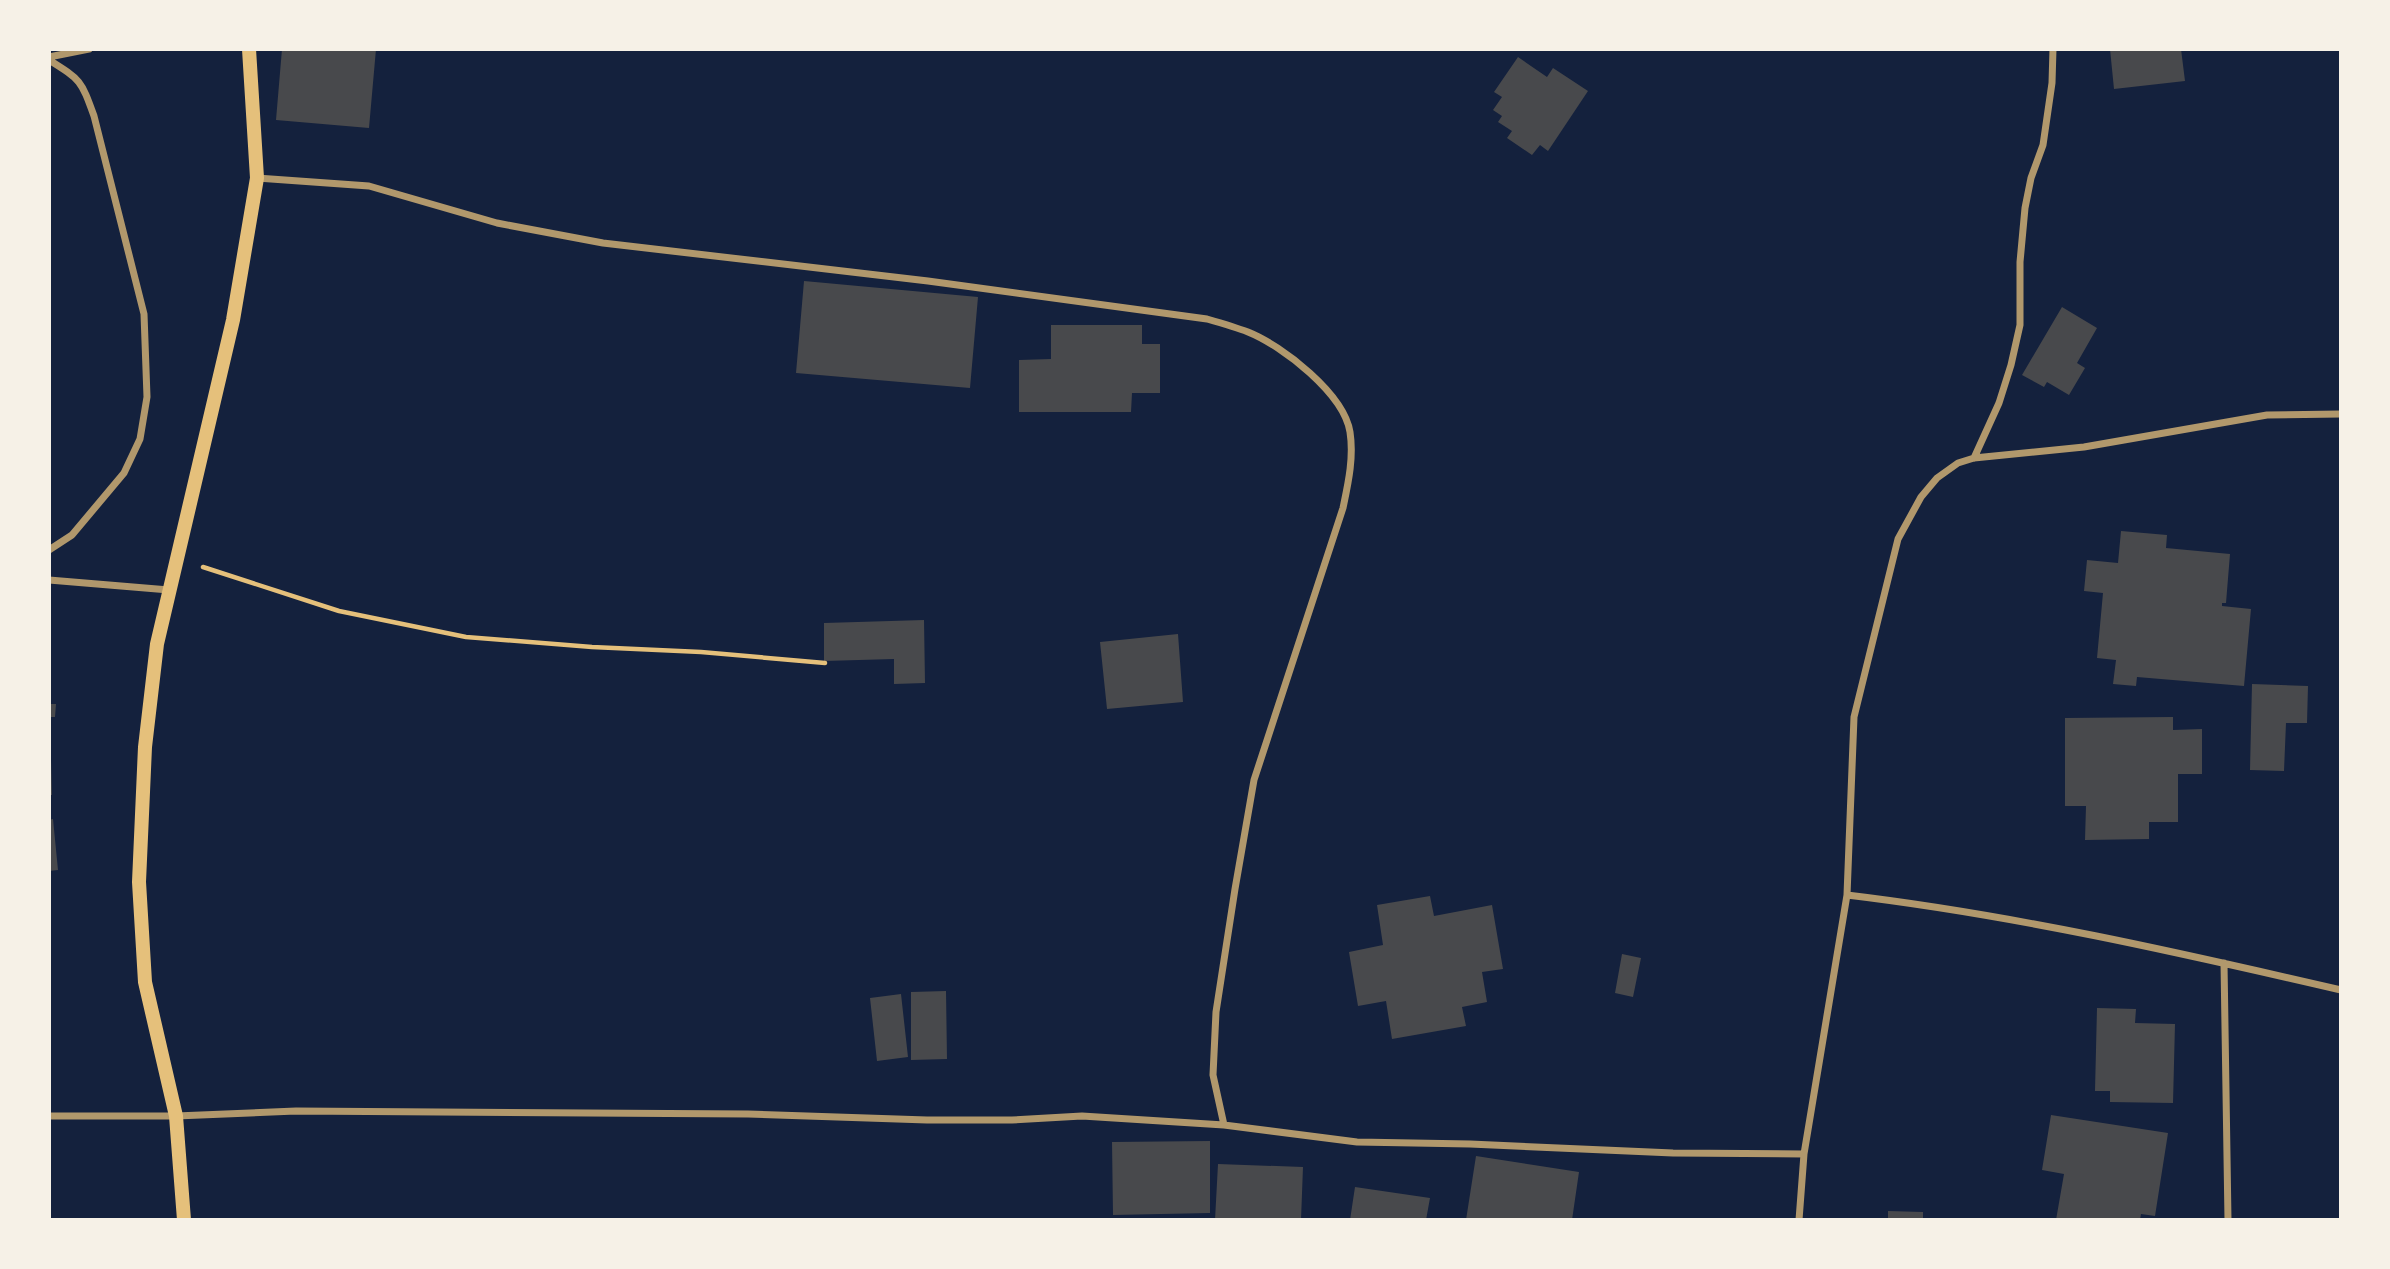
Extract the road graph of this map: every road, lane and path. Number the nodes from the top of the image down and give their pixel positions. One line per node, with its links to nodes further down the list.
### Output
1 (89, 49): 4 (street)
2 (249, 49): 5 (main road)
3 (2053, 49): 7 (street)
4 (49, 58): 8 (street)
5 (257, 178): 9 (main road); 18 (street)
6 (2341, 414): 7 (street)
7 (1974, 458): 13 (street)
8 (49, 550)
9 (176, 558): 11 (main road); 12 (path)
10 (49, 580): 11 (street)
11 (169, 590): 17 (main road)
12 (825, 663)
13 (1847, 895): 14 (street); 19 (street)
14 (2224, 963): 15 (street); 22 (street)
15 (2341, 990)
16 (49, 1116): 17 (street)
17 (176, 1116): 18 (street); 20 (main road)
18 (1224, 1125): 19 (street)
19 (1804, 1154): 21 (street)
20 (184, 1220)
21 (1799, 1220)
22 (2228, 1220)

